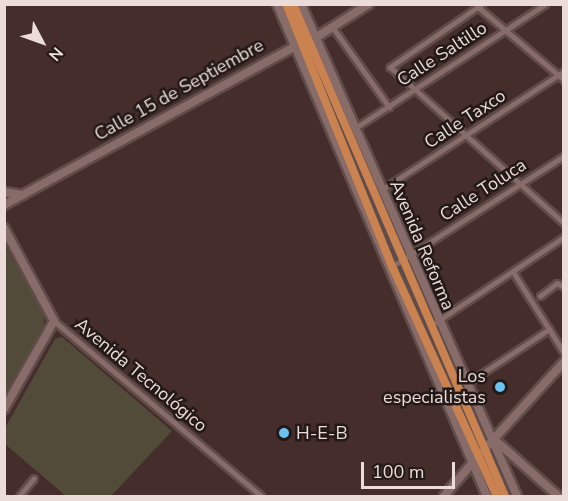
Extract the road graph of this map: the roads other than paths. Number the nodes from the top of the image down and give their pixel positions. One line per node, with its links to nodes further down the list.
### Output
1 (276, 4): 10 (street, Avenida Reforma)
2 (286, 4): 10 (main road, Avenida Reforma)
3 (293, 4): 10 (main road, Avenida Reforma)
4 (300, 4): 10 (street, Avenida Reforma)
5 (369, 4): 8 (street, Calle 15 de Septiembre)
6 (545, 4): 9 (street, Calle Saltillo)
7 (480, 6): 9 (street); 13 (street)
8 (333, 28): 10 (street, Calle 15 de Septiembre); 14 (street)
9 (507, 29): 11 (street); 13 (street, Calle Saltillo)
10 (305, 42): 15 (street, Avenida Reforma); 21 (street, Calle 15 de Septiembre); 27 (main road, Avenida Reforma); 28 (main road, Avenida Reforma)
11 (561, 73): 12 (street); 16 (street, Calle Taxco)
12 (564, 80)
13 (414, 91): 14 (street, Calle Saltillo); 16 (street)
14 (389, 107): 15 (street, Calle Saltillo)
15 (355, 128): 19 (street, Avenida Reforma)
16 (466, 138): 18 (street); 19 (street, Calle Taxco)
17 (564, 156): 18 (street, Calle Toluca)
18 (519, 185): 23 (street); 26 (street, Calle Toluca)
19 (381, 190): 26 (street, Avenida Reforma)
20 (4, 192): 21 (street)
21 (23, 195): 22 (street, Calle 15 de Septiembre)
22 (4, 205)
23 (564, 223)
24 (4, 228): 32 (street, Avenida Tecnológico)
25 (564, 237): 29 (street)
26 (410, 256): 27 (street, Calle Toluca); 33 (street, Avenida Reforma)
27 (401, 261): 28 (street, Calle Toluca); 35 (main road, Avenida Reforma)
28 (390, 268): 41 (main road, Avenida Reforma); 42 (street, Avenida Reforma)
29 (513, 272): 33 (street); 34 (street)
30 (564, 287): 31 (street)
31 (540, 296)
32 (54, 321): 39 (street); 45 (street, Avenida Tecnológico)
33 (436, 322): 35 (main road); 38 (street, Avenida Reforma)
34 (549, 329): 36 (street); 38 (street)
35 (437, 343): 41 (main road, Avenida Reforma)
36 (564, 353)
37 (564, 362): 40 (street)
38 (466, 384): 40 (street, Avenida Reforma)
39 (4, 409)
40 (494, 439): 41 (street); 50 (street, Avenida Reforma); 51 (street)
41 (482, 453): 42 (street); 48 (main road, Avenida Reforma); 49 (main road, Avenida Reforma)
42 (472, 464): 46 (street); 47 (street, Avenida Reforma)
43 (34, 478): 44 (street)
44 (19, 496)
45 (261, 496)
46 (444, 496)
47 (487, 496)
48 (497, 496)
49 (505, 496)
50 (517, 496)
51 (558, 496)

